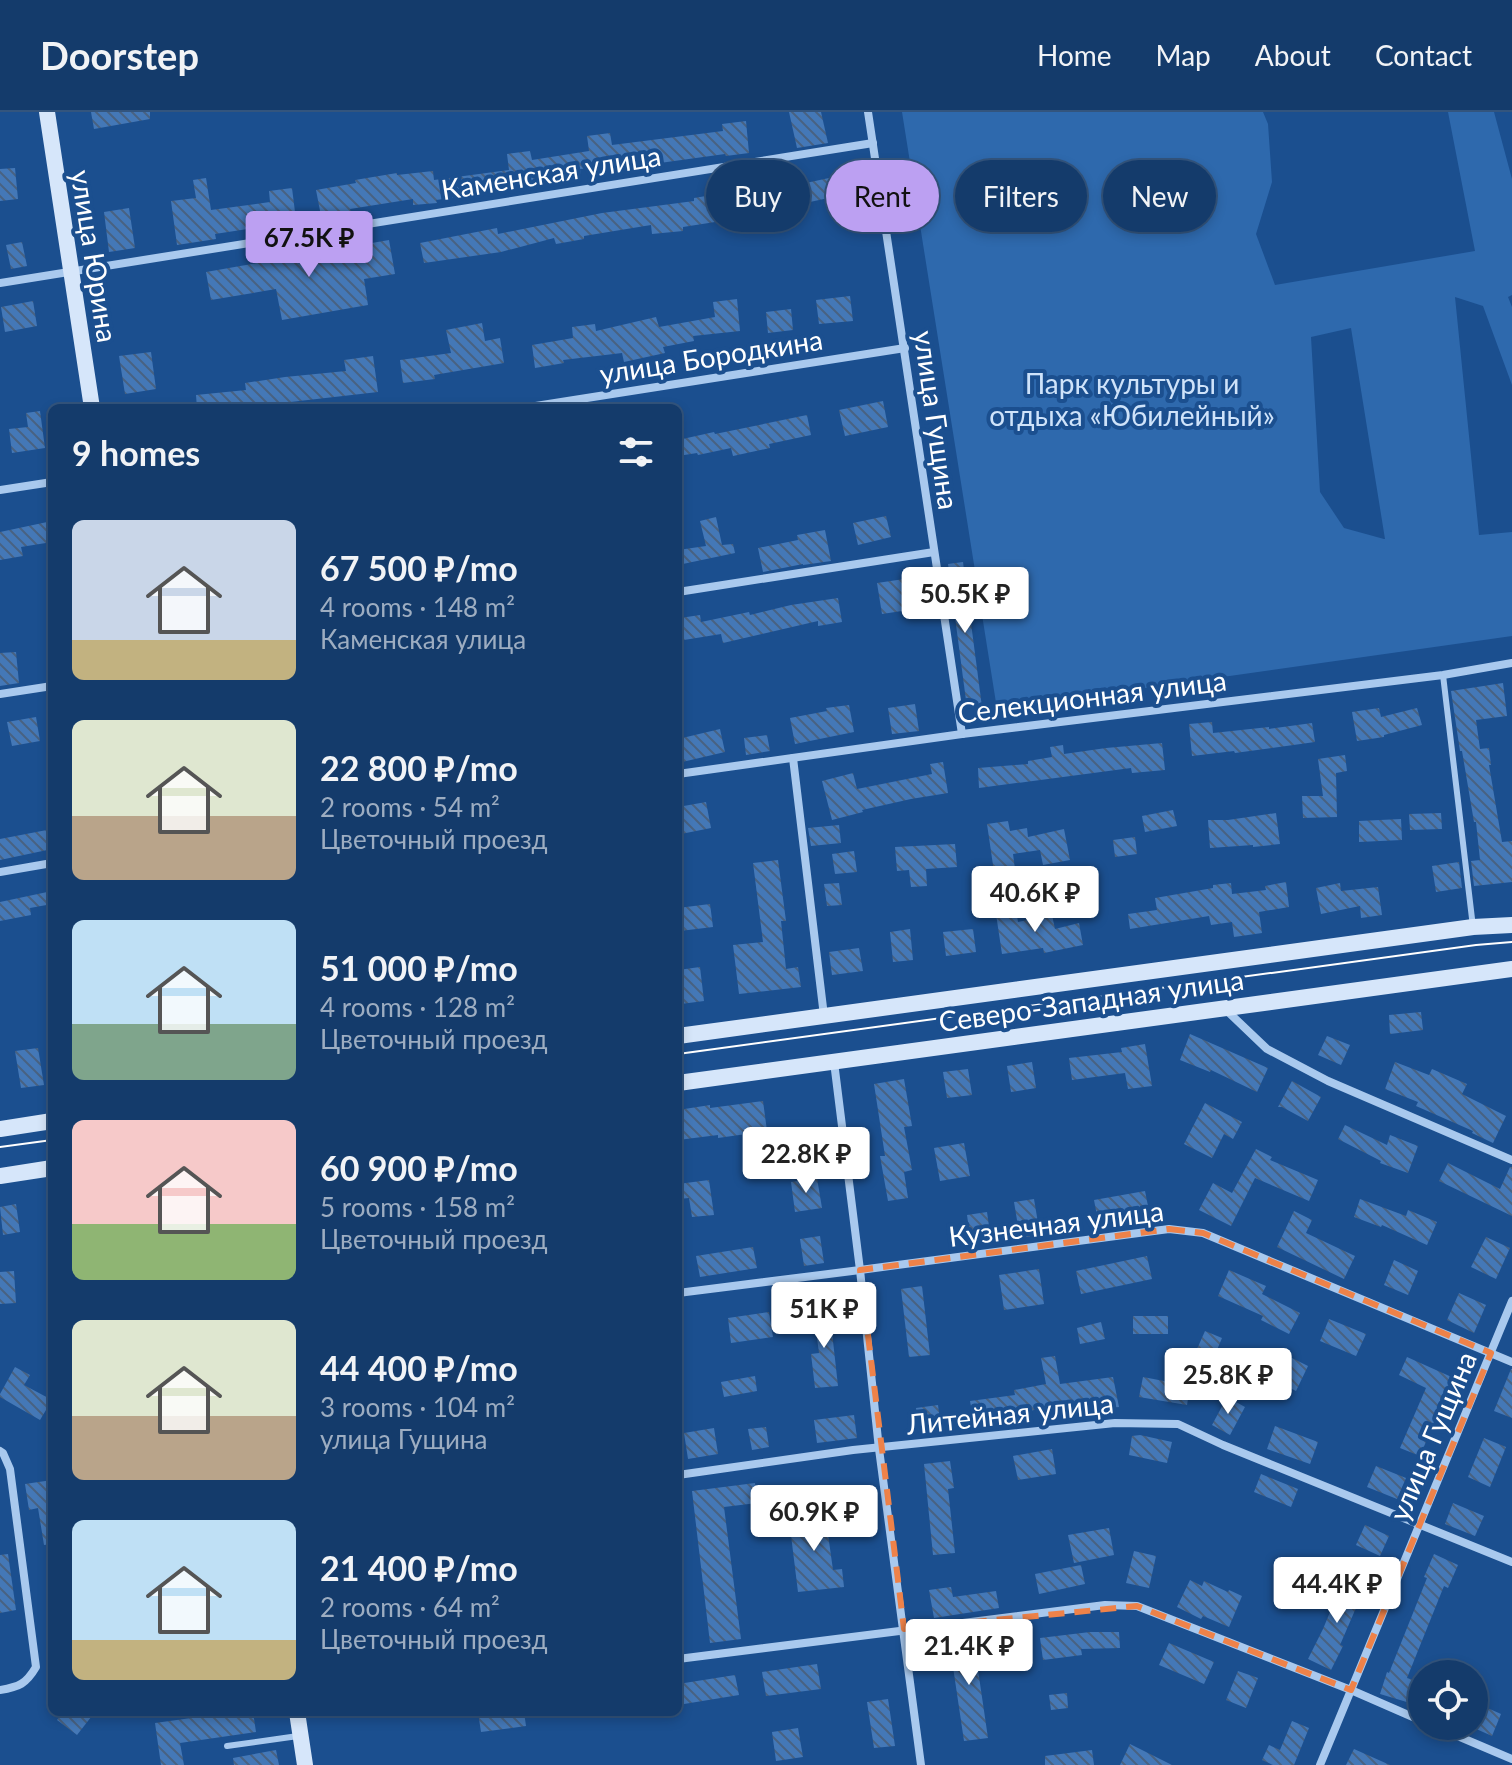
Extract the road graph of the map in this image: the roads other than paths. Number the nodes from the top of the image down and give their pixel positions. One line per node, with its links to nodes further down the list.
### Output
1 (47, 112): 4 (main road, улица Юрина)
2 (868, 112): 3 (street, улица Гущина)
3 (873, 143): 4 (street, Каменская улица); 6 (street, улица Гущина)
4 (71, 271): 5 (street, Каменская улица); 7 (main road, улица Юрина)
5 (0, 283)
6 (905, 348): 8 (street, улица Бородкина); 11 (street, улица Гущина)
7 (91, 404)
8 (548, 404)
9 (48, 483): 10 (street)
10 (0, 490)
11 (934, 552): 12 (street); 17 (street, улица Гущина)
12 (682, 591)
13 (1512, 663): 14 (street, Селекционная улица)
14 (1443, 675): 17 (street, Селекционная улица); 23 (lane)
15 (48, 687): 16 (street)
16 (0, 694)
17 (962, 734): 18 (street, Селекционная улица)
18 (793, 758): 19 (street, Селекционная улица); 26 (street)
19 (682, 773)
20 (48, 864): 21 (street)
21 (0, 872)
22 (1512, 925): 23 (main road, Северо-Западная улица)
23 (1473, 927): 26 (main road, Северо-Западная улица)
24 (1512, 969): 25 (main road, Северо-Западная улица)
25 (1223, 1008): 28 (main road, Северо-Западная улица); 32 (street)
26 (824, 1016): 27 (main road, Северо-Западная улица)
27 (682, 1035)
28 (834, 1061): 29 (main road, Северо-Западная улица); 35 (street)
29 (682, 1082)
30 (48, 1122): 31 (main road)
31 (0, 1129)
32 (1512, 1160)
33 (48, 1169): 34 (main road)
34 (0, 1176)
35 (860, 1270): 36 (street, Кузнечная улица); 38 (street, Кузнечная улица); 40 (street)
36 (682, 1292)
37 (1512, 1301): 38 (street, улица Гущина)
38 (1491, 1353): 39 (street, Кузнечная улица); 43 (street, улица Гущина)
39 (1512, 1362)
40 (879, 1449): 42 (street, Литейная улица); 43 (street, Литейная улица); 45 (street)
41 (0, 1451): 47 (street)
42 (682, 1474)
43 (1419, 1523): 44 (street, Литейная улица); 48 (street, улица Гущина)
44 (1512, 1562)
45 (904, 1629): 46 (street); 48 (street); 56 (street)
46 (682, 1658)
47 (0, 1690)
48 (1351, 1690): 49 (street); 57 (street, улица Гущина)
49 (1408, 1715)
50 (298, 1716): 51 (main road)
51 (301, 1735): 53 (lane); 55 (main road)
52 (1467, 1740): 54 (street)
53 (227, 1746)
54 (1512, 1759)
55 (305, 1765)
56 (921, 1765)
57 (1320, 1765)

